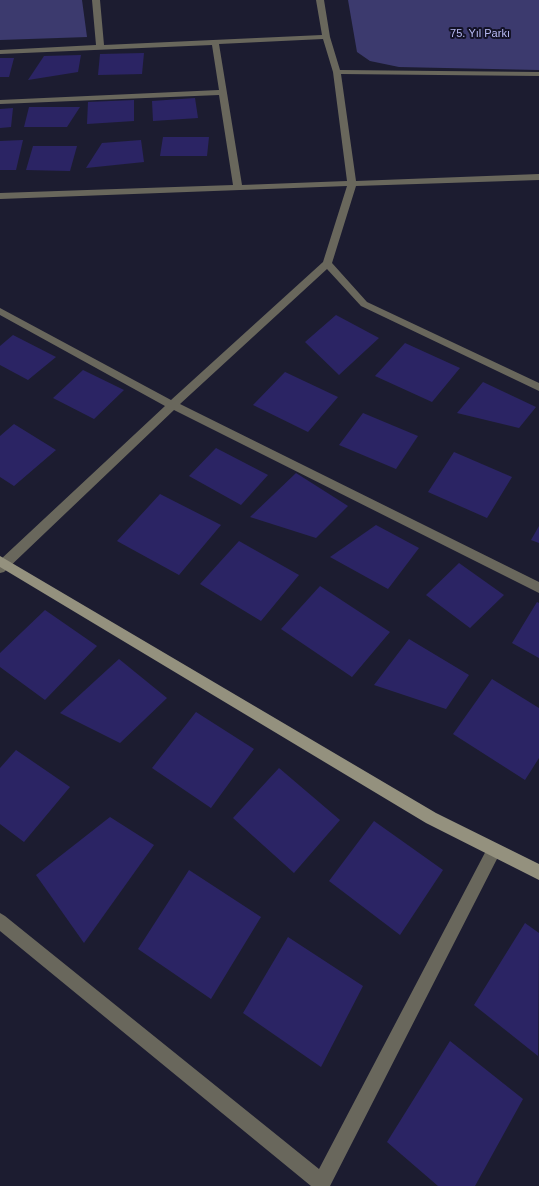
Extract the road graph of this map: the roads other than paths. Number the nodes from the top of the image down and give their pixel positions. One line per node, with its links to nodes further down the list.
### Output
1 (96, 0): 5 (street)
2 (320, 0): 3 (street)
3 (326, 37): 4 (street); 7 (street)
4 (215, 42): 5 (street); 9 (street)
5 (100, 47): 6 (street)
6 (0, 52)
7 (337, 72): 8 (street); 12 (street)
8 (539, 74)
9 (223, 92): 10 (street); 13 (street)
10 (0, 102)
11 (539, 177): 12 (street)
12 (352, 184): 13 (street); 15 (street)
13 (238, 188): 14 (street)
14 (0, 196)
15 (327, 264): 17 (street); 18 (street)
16 (0, 311): 18 (street)
17 (539, 387)
18 (172, 405): 19 (street); 20 (street)
19 (2, 564): 21 (street)
20 (539, 588)
21 (494, 850): 22 (street); 24 (street)
22 (539, 872)
23 (0, 921): 24 (street)
24 (321, 1184)

